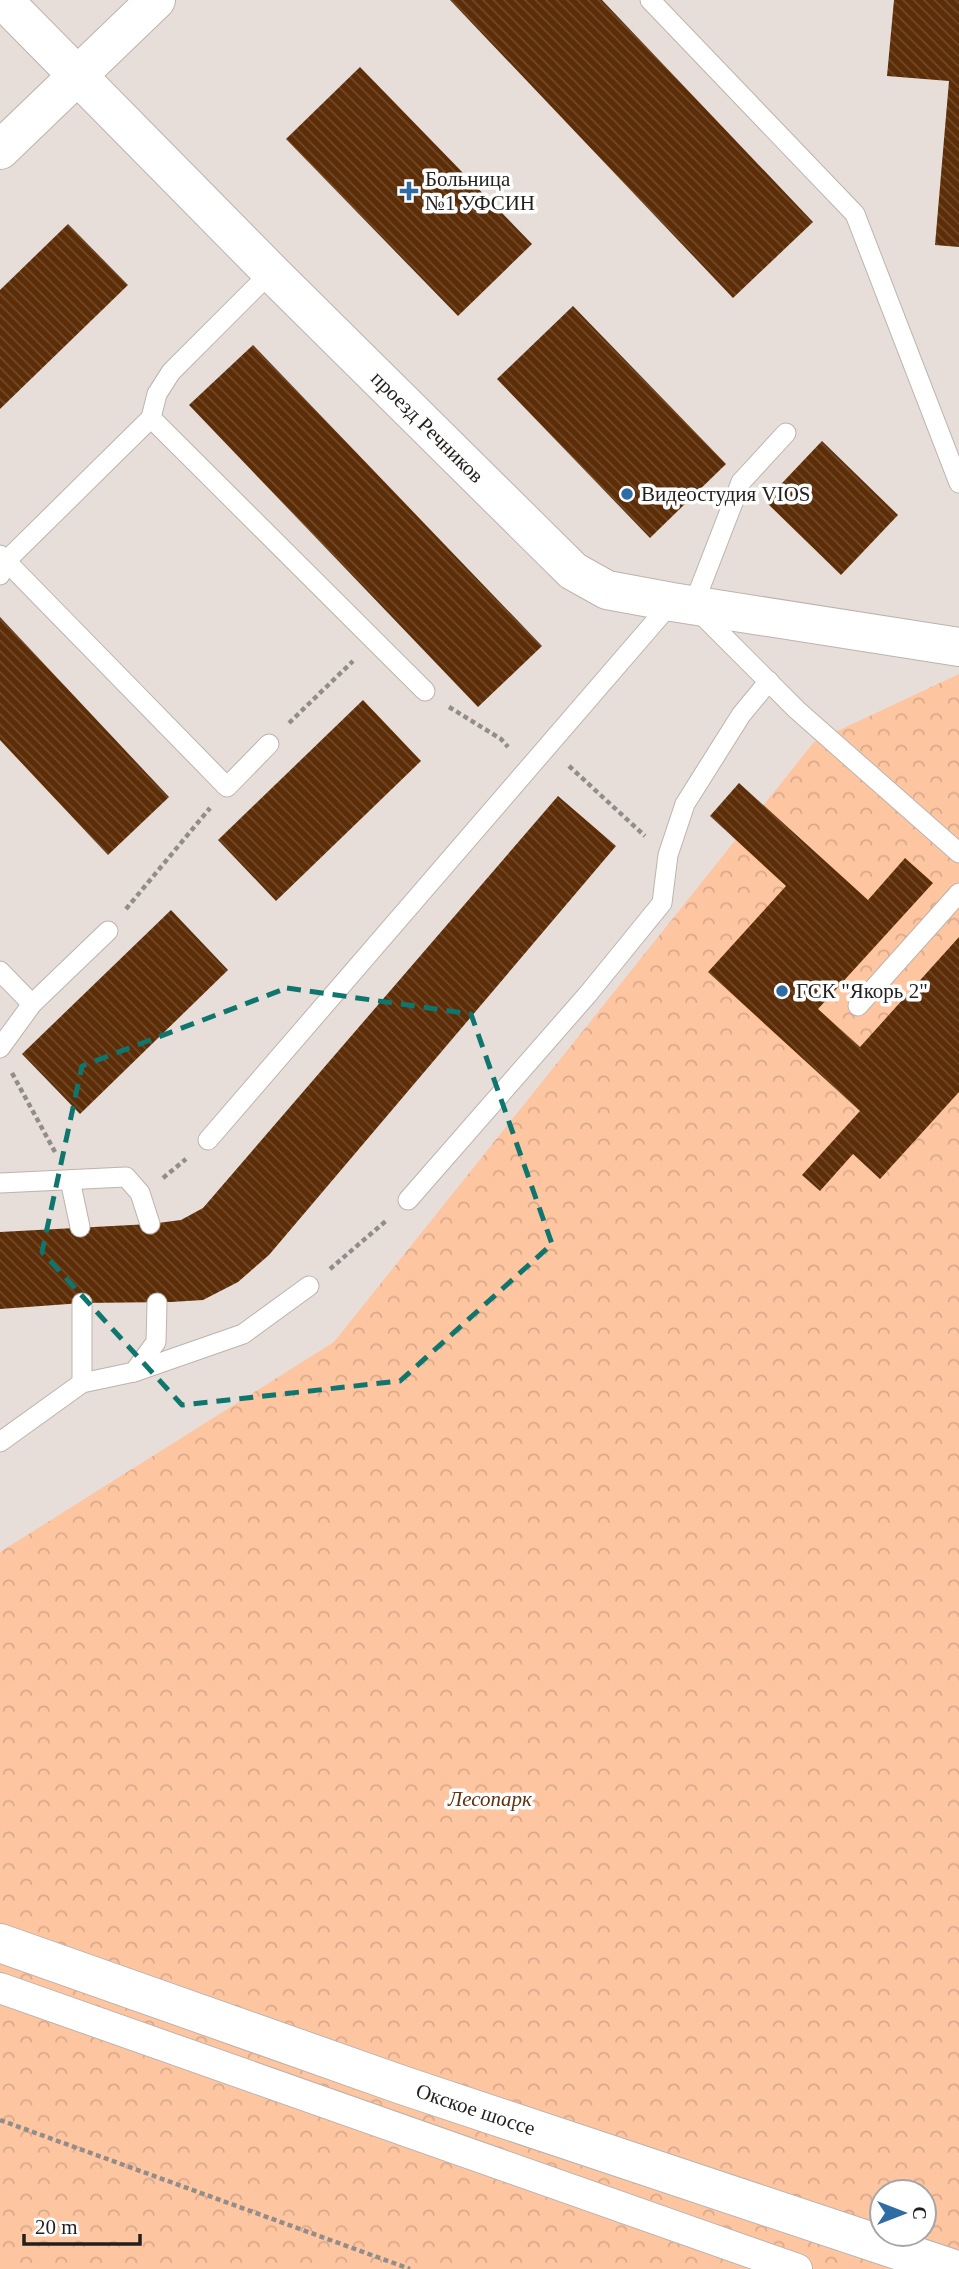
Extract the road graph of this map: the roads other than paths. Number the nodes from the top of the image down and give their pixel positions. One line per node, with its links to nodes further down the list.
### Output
1 (3, 0): 4 (street, проезд Речников)
2 (156, 0): 4 (street)
3 (650, 0): 9 (lane)
4 (77, 75): 5 (street); 6 (street, проезд Речников)
5 (0, 150)
6 (271, 272): 7 (lane); 11 (street, проезд Речников)
7 (151, 418): 10 (lane); 14 (lane)
8 (786, 433): 11 (lane)
9 (959, 482)
10 (2, 563): 15 (lane)
11 (682, 604): 12 (street, проезд Речников); 13 (lane); 23 (lane)
12 (959, 648)
13 (769, 681): 16 (lane); 26 (lane)
14 (425, 691)
15 (269, 744)
16 (959, 853)
17 (959, 894): 21 (lane)
18 (108, 931): 20 (lane)
19 (0, 971): 20 (lane)
20 (32, 1004): 22 (lane)
21 (858, 1006)
22 (3, 1056)
23 (208, 1140)
24 (70, 1180): 25 (lane); 27 (lane); 28 (lane)
25 (0, 1183)
26 (408, 1200)
27 (150, 1224)
28 (80, 1227)
29 (309, 1286): 32 (lane)
30 (82, 1303): 33 (lane)
31 (157, 1303): 32 (lane)
32 (134, 1372): 33 (lane)
33 (82, 1383): 34 (lane)
34 (0, 1442)
35 (0, 1943): 38 (street, Окское шоссе)
36 (0, 1988): 37 (street)
37 (797, 2269)
38 (954, 2269)

